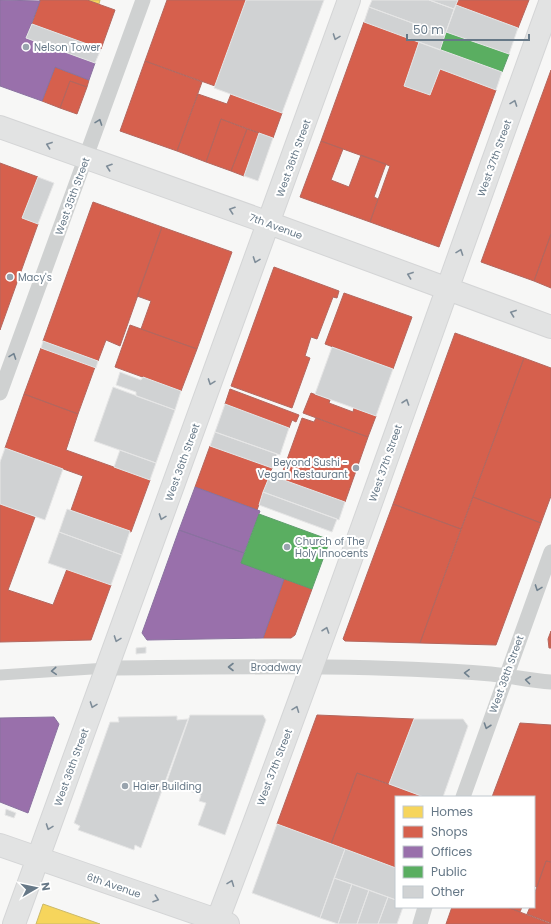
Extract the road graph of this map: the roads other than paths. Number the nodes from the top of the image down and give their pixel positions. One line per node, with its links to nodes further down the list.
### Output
1 (143, 0): 5 (street, West 35th Street, one-way to 1)
2 (349, 0): 6 (main road, West 36th Street, one-way to 6)
3 (551, 0): 7 (main road, West 37th Street, one-way to 3)
4 (0, 127): 5 (main road, 7th Avenue, one-way to 4)
5 (85, 159): 6 (main road, 7th Avenue, one-way to 5); 9 (street, West 35th Street, one-way to 5)
6 (269, 223): 7 (main road, 7th Avenue, one-way to 6); 12 (main road, West 36th Street, one-way to 12)
7 (446, 288): 8 (main road, 7th Avenue, one-way to 7); 11 (main road, West 37th Street, one-way to 7)
8 (551, 327)
9 (0, 393)
10 (551, 552): 14 (street, West 38th Street, one-way to 14)
11 (312, 667): 12 (street, Broadway, one-way to 12); 14 (street, Broadway, one-way to 11); 20 (main road, West 37th Street, one-way to 11)
12 (107, 668): 13 (street, Broadway, one-way to 13); 18 (main road, West 36th Street, one-way to 18)
13 (0, 675)
14 (506, 676): 15 (street, Broadway, one-way to 14); 16 (street, West 38th Street, one-way to 16)
15 (551, 682)
16 (463, 796)
17 (0, 845): 18 (main road, 6th Avenue)
18 (37, 859): 20 (main road, 6th Avenue, one-way to 20); 21 (main road, West 36th Street)
19 (425, 908): 22 (street)
20 (220, 923)
21 (14, 924)
22 (420, 924)

